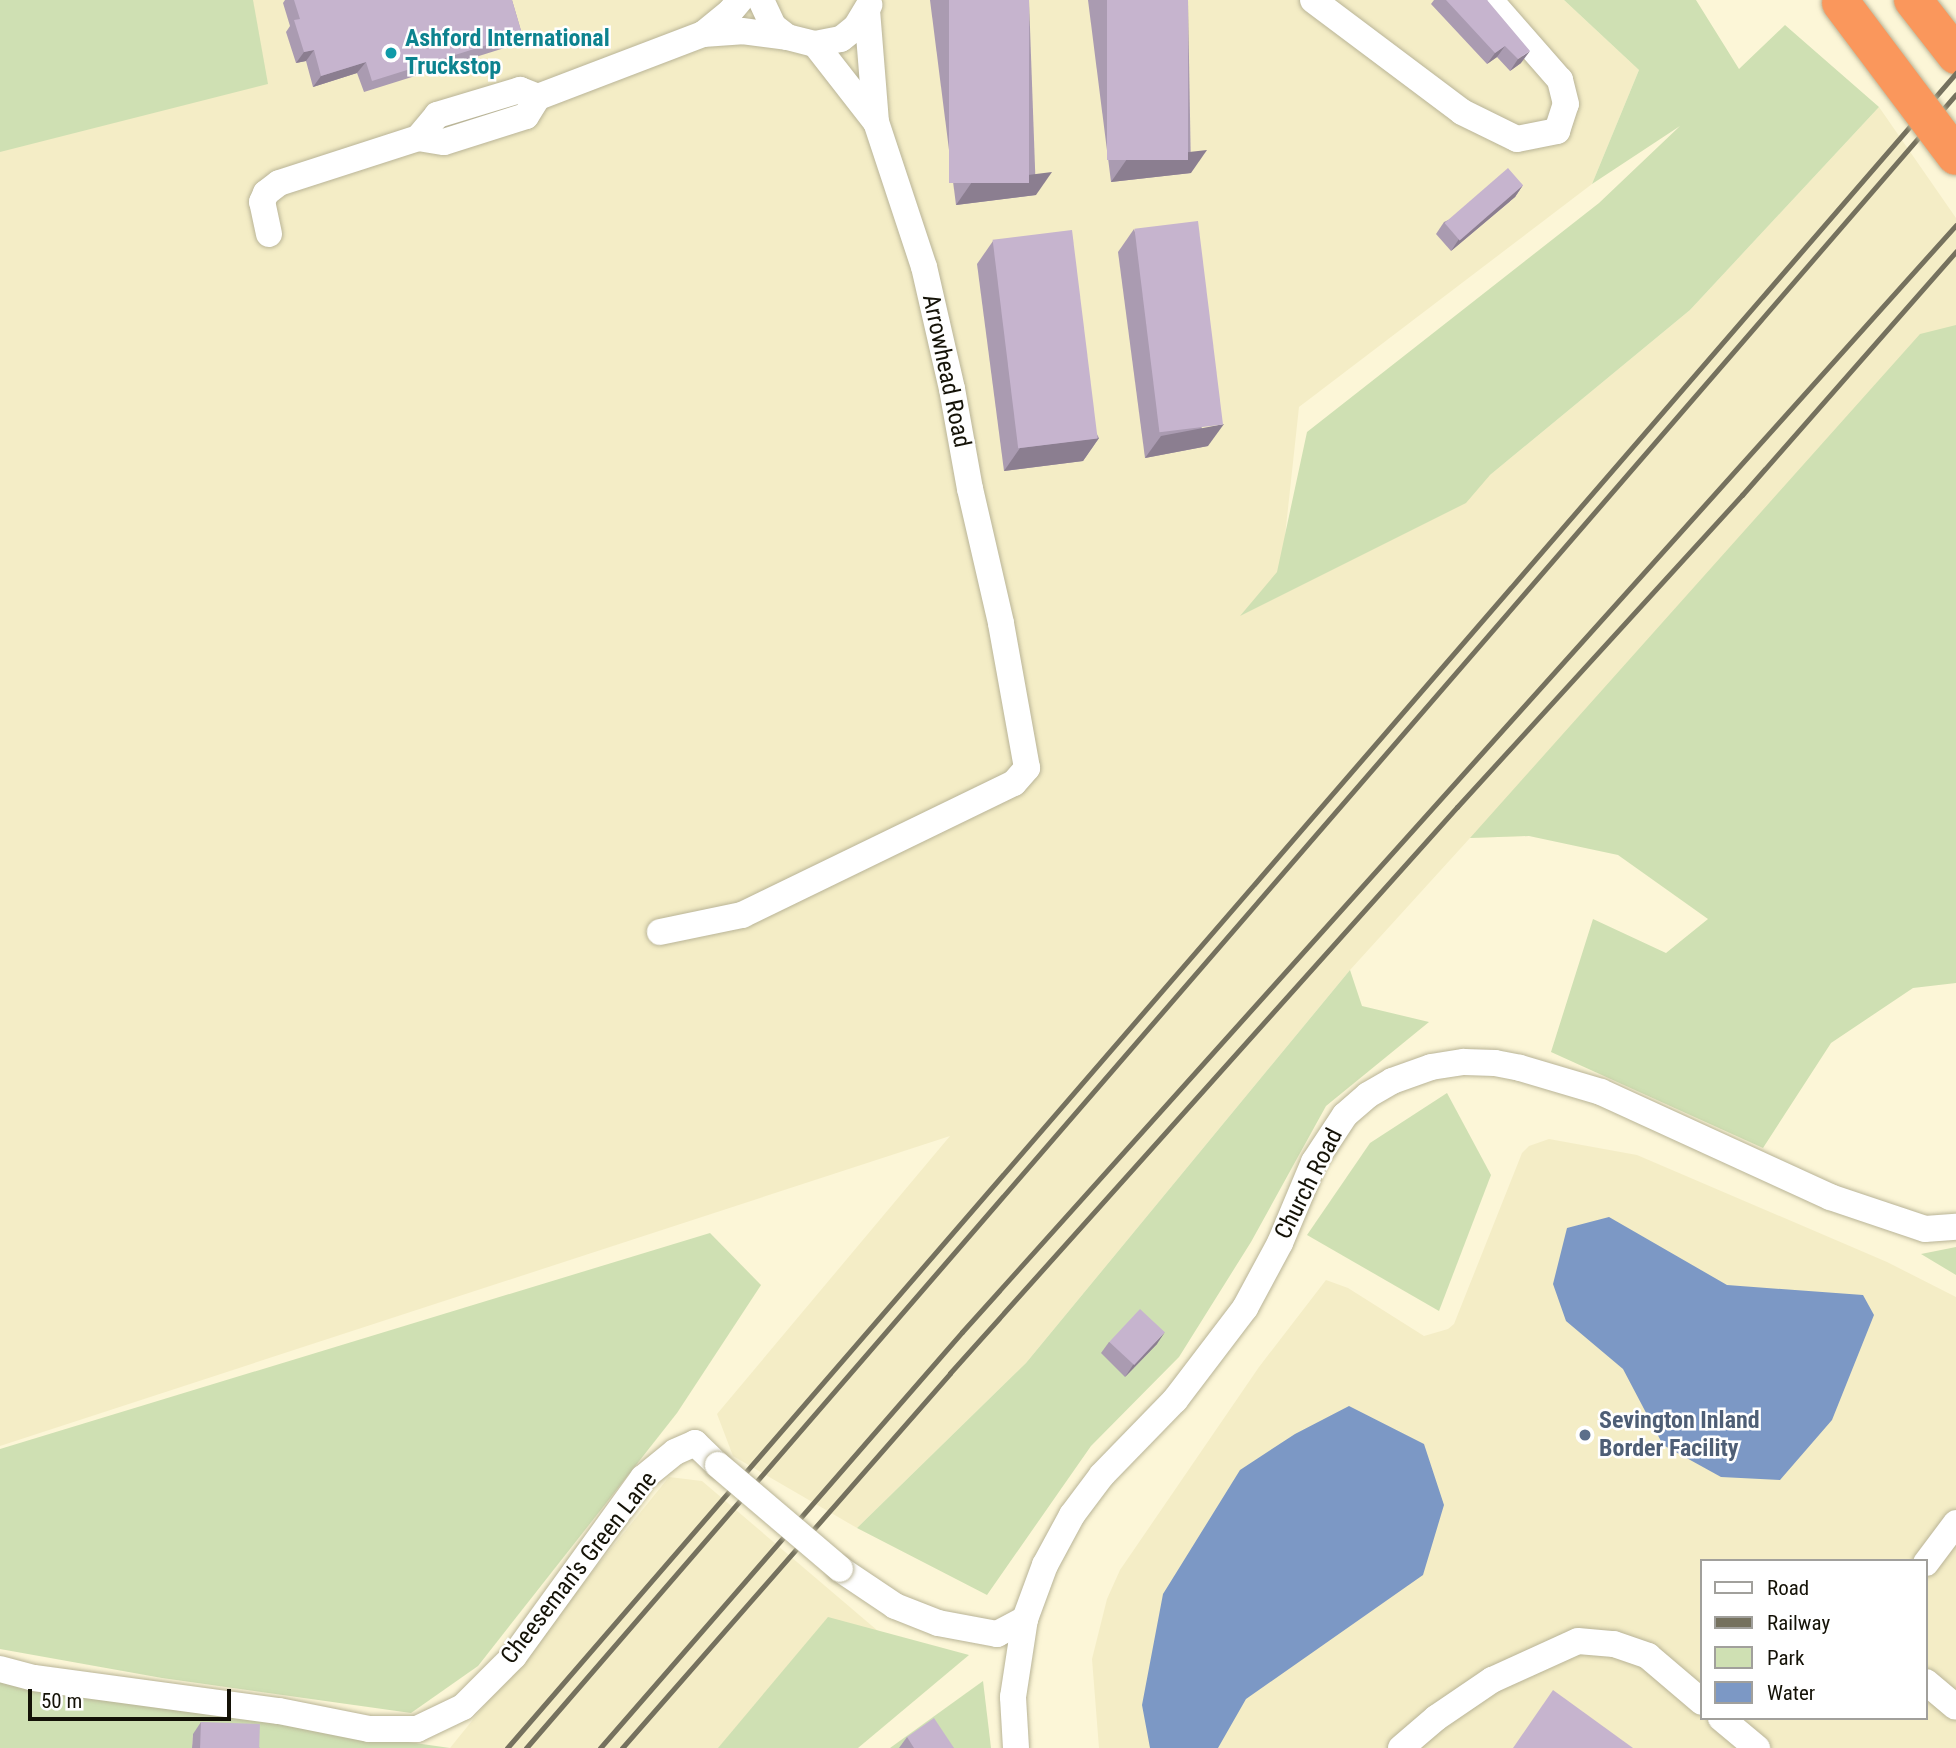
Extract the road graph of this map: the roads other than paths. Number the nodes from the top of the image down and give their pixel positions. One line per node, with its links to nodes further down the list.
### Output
1 (740, 0): 8 (street)
2 (761, 0): 9 (street)
3 (1313, 0): 4 (street)
4 (1490, 0)
5 (1913, 0): 11 (highway)
6 (1840, 2): 13 (highway, bridge)
7 (869, 5): 10 (street); 12 (street, Arrowhead Road)
8 (703, 34): 9 (street); 14 (street)
9 (788, 37): 10 (street)
10 (815, 44): 12 (street, Arrowhead Road)
11 (1956, 55)
12 (876, 122): 15 (street, Arrowhead Road)
13 (1956, 156)
14 (270, 234)
15 (660, 932)
16 (1956, 1227): 19 (street, Church Road)
17 (1956, 1523): 18 (street)
18 (1928, 1560)
19 (1025, 1619): 20 (street, Cheeseman's Green Lane, bridge); 25 (street, Church Road)
20 (0, 1669)
21 (1928, 1684): 23 (street)
22 (1700, 1700): 26 (street)
23 (1955, 1706)
24 (1723, 1720): 27 (street)
25 (1016, 1748)
26 (1401, 1748)
27 (1757, 1748)

